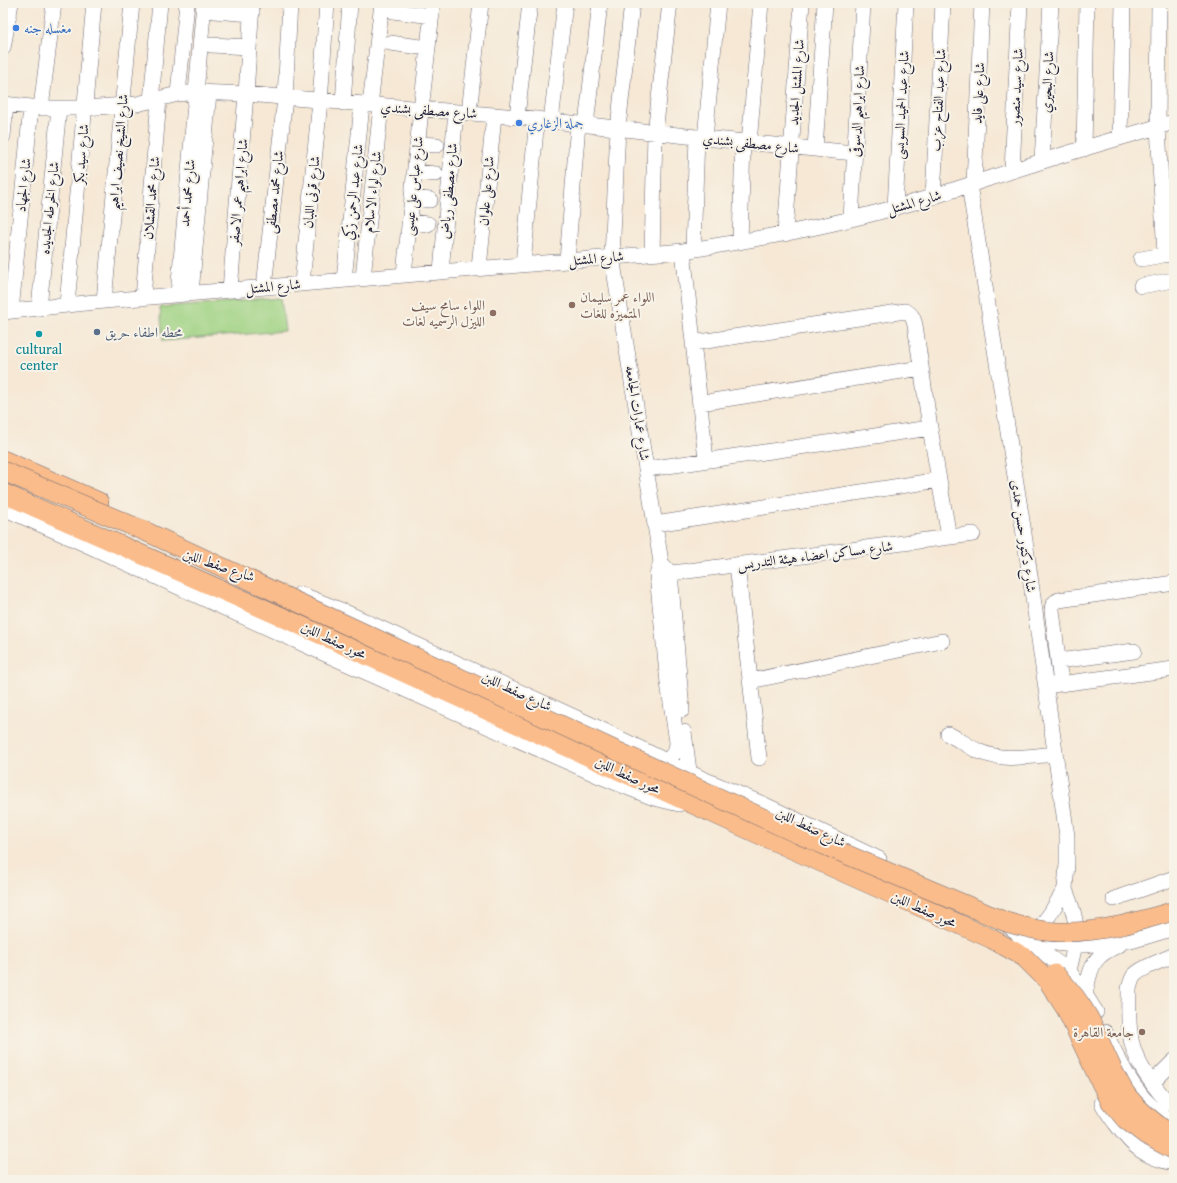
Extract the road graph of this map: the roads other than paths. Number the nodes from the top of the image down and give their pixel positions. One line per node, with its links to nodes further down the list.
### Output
1 (54, 3): 48 (street, شارع الجهاد)
2 (94, 3): 50 (street, شارع سيد بكر)
3 (132, 3): 46 (street, شارع الشيخ نصيف ابراهيم)
4 (160, 3): 42 (street, شارع محمد القشلان)
5 (187, 3): 39 (street)
6 (290, 3): 41 (street, شارع محمد مصطفى)
7 (327, 3): 43 (street, شارع قرنى اللبان)
8 (350, 3): 44 (street)
9 (481, 3): 52 (street, شارع مصطفى رياض)
10 (530, 3): 54 (street)
11 (565, 3): 55 (street)
12 (600, 3): 57 (street)
13 (632, 3): 59 (street, شارع عمارات الجامعه)
14 (670, 3): 60 (street)
15 (718, 3): 62 (street)
16 (760, 3): 64 (street)
17 (802, 3): 67 (street, شارع المشتل الجديد)
18 (826, 3): 68 (street)
19 (863, 3): 70 (street, شارع ابراهيم الدسوقى)
20 (906, 3): 79 (street, شارع عبد الحميد السويسى)
21 (943, 3): 76 (street, شارع عبد الفتاح عزب)
22 (982, 3): 75 (street, شارع على فايد)
23 (1020, 3): 72 (street, شارع سيد منصور)
24 (1051, 3): 71 (street, شارع البحيري)
25 (1087, 3): 69 (street)
26 (1123, 3): 63 (street)
27 (1159, 3): 58 (street)
28 (8, 4): 36 (street)
29 (209, 7): 31 (street); 38 (street, شارع محمد أحمد)
30 (387, 7): 32 (street); 47 (street)
31 (252, 8): 35 (street, شارع ابراهيم عمر الاصفر)
32 (432, 10): 37 (street, شارع عباس على عيسى)
33 (390, 43): 37 (street)
34 (211, 45): 35 (street)
35 (250, 47): 40 (street, شارع ابراهيم عمر الاصفر)
36 (3, 48)
37 (428, 48): 51 (street, شارع عباس على عيسى)
38 (202, 92): 39 (street, شارع مصطفى بشندي); 40 (street, شارع مصطفى بشندي); 102 (street, شارع محمد أحمد)
39 (178, 94): 42 (street, شارع مصطفى بشندي)
40 (246, 94): 41 (street, شارع مصطفى بشندي); 101 (street, شارع ابراهيم عمر الاصفر)
41 (285, 98): 43 (street, شارع مصطفى بشندي); 100 (street, شارع محمد مصطفى)
42 (155, 100): 46 (street, شارع مصطفى بشندي); 103 (street, شارع محمد القشلان)
43 (320, 101): 44 (street, شارع مصطفى بشندي); 98 (street, شارع قرنى اللبان)
44 (343, 103): 47 (street, شارع مصطفى بشندي)
45 (5, 104): 48 (street, شارع مصطفى بشندي); 61 (street)
46 (122, 105): 50 (street, شارع مصطفى بشندي); 104 (street, شارع الشيخ نصيف ابراهيم)
47 (371, 105): 51 (street, شارع مصطفى بشندي); 95 (street, شارع لواء الاسلام); 96 (street, شارع عبد الرحمن زكي)
48 (36, 107): 49 (street, شارع مصطفى بشندي); 107 (street, شارع الجهاد)
49 (59, 108): 50 (street, شارع مصطفى بشندي); 106 (street, شارع الخرطه الجديده)
50 (85, 108): 105 (street, شارع سيد بكر)
51 (421, 110): 52 (street, شارع مصطفى بشندي); 65 (street, شارع عباس على عيسى)
52 (462, 112): 53 (street, شارع مصطفى بشندي); 93 (street, شارع مصطفى رياض)
53 (494, 115): 54 (street, شارع مصطفى بشندي); 92 (street, شارع على علوان)
54 (517, 117): 55 (street, شارع مصطفى بشندي)
55 (544, 120): 57 (street, شارع مصطفى بشندي); 91 (street)
56 (1174, 122): 58 (street, شارع المشتل)
57 (582, 124): 59 (street, شارع مصطفى بشندي); 89 (street)
58 (1158, 127): 63 (street, شارع المشتل); 87 (street)
59 (618, 128): 60 (street, شارع مصطفى بشندي); 90 (street, شارع عمارات الجامعه)
60 (655, 133): 62 (street, شارع مصطفى بشندي); 86 (street)
61 (3, 136)
62 (701, 138): 64 (street, شارع مصطفى بشندي); 85 (street)
63 (1120, 138): 69 (street, شارع المشتل)
64 (746, 143): 67 (street, شارع مصطفى بشندي); 84 (street)
65 (418, 144): 66 (street); 73 (street, شارع عباس على عيسى)
66 (437, 145)
67 (791, 147): 68 (street, شارع مصطفى بشندي); 83 (street, شارع المشتل الجديد)
68 (816, 149): 70 (street, شارع مصطفى بشندي)
69 (1084, 149): 71 (street, شارع المشتل)
70 (854, 153): 80 (street, شارع ابراهيم الدسوقى)
71 (1042, 161): 72 (street, شارع المشتل)
72 (1012, 171): 75 (street, شارع المشتل)
73 (415, 172): 74 (street); 77 (street, شارع عباس على عيسى)
74 (436, 174)
75 (972, 185): 76 (street, شارع المشتل); 133 (street, شارع دكتور حسن حمدى)
76 (933, 197): 79 (street, شارع المشتل)
77 (412, 198): 78 (street); 81 (street, شارع عباس على عيسى)
78 (430, 200)
79 (895, 208): 80 (street, شارع المشتل)
80 (851, 219): 83 (street, شارع المشتل)
81 (410, 222): 82 (street); 94 (street, شارع عباس على عيسى)
82 (428, 224)
83 (785, 234): 84 (street, شارع المشتل)
84 (740, 242): 85 (street, شارع المشتل)
85 (688, 250): 86 (street, شارع المشتل); 108 (street)
86 (652, 253): 90 (street, شارع المشتل)
87 (1169, 254): 88 (street)
88 (1141, 259)
89 (567, 260): 90 (street, شارع المشتل); 91 (street, شارع المشتل)
90 (613, 260): 114 (street, شارع عمارات الجامعه)
91 (523, 264): 92 (street, شارع المشتل)
92 (479, 268): 93 (street, شارع المشتل)
93 (441, 271): 94 (street, شارع المشتل)
94 (404, 274): 95 (street, شارع المشتل)
95 (363, 278): 96 (street, شارع المشتل)
96 (344, 280): 98 (street, شارع المشتل)
97 (1174, 280): 99 (street)
98 (302, 284): 100 (street, شارع المشتل)
99 (1142, 286)
100 (264, 287): 101 (street, شارع المشتل)
101 (230, 290): 102 (street, شارع المشتل)
102 (184, 294): 103 (street, شارع المشتل)
103 (143, 298): 104 (street, شارع المشتل)
104 (104, 301): 105 (street, شارع المشتل)
105 (67, 305): 106 (street, شارع المشتل)
106 (39, 308): 107 (street, شارع المشتل)
107 (7, 312)
108 (693, 343): 109 (street); 110 (street)
109 (921, 368): 110 (street); 111 (street)
110 (700, 403): 113 (street)
111 (930, 428): 113 (street); 117 (street)
112 (3, 460): 121 (main road)
113 (706, 460): 114 (street)
114 (647, 469): 120 (street, شارع عمارات الجامعه)
115 (3, 471): 121 (main road, محور صفط اللبن, bridge)
116 (3, 479): 137 (street, شارع صفط اللبن)
117 (939, 480): 120 (street); 123 (street)
118 (3, 493): 139 (main road, محور صفط اللبن)
119 (3, 508): 139 (street)
120 (655, 524): 125 (street, شارع عمارات الجامعه)
121 (149, 533): 143 (main road, محور صفط اللبن, bridge)
122 (973, 534): 123 (street, شارع مساكن اعضاء هيئة التدريس)
123 (949, 538): 124 (street, شارع مساكن اعضاء هيئة التدريس)
124 (737, 565): 125 (street, شارع مساكن اعضاء هيئة التدريس); 131 (street)
125 (663, 570): 137 (street, شارع عمارات الجامعه); 138 (street, شارع عمارات الجامعه)
126 (1174, 583): 129 (street)
127 (942, 641): 131 (street)
128 (1134, 651): 129 (street)
129 (1058, 661): 132 (street)
130 (1174, 669): 132 (street)
131 (750, 681): 136 (street)
132 (1061, 684): 133 (street)
133 (1046, 686): 135 (street, شارع دكتور حسن حمدى)
134 (948, 734): 135 (street)
135 (1055, 754): 141 (street, شارع دكتور حسن حمدى)
136 (759, 758)
137 (666, 760): 138 (street, شارع صفط اللبن)
138 (688, 771): 145 (street, شارع صفط اللبن)
139 (698, 807): 150 (main road, محور صفط اللبن)
140 (1174, 878): 142 (street)
141 (1065, 889): 146 (street, شارع دكتور حسن حمدى); 148 (street, شارع دكتور حسن حمدى)
142 (1114, 899)
143 (1174, 911)
144 (1174, 928): 147 (street)
145 (1018, 933): 146 (street, شارع صفط اللبن); 151 (street, شارع صفط اللبن)
146 (1033, 937): 148 (street, شارع صفط اللبن)
147 (1131, 941): 148 (street, شارع صفط اللبن); 152 (street)
148 (1074, 945): 151 (street, شارع دكتور حسن حمدى)
149 (1174, 955): 155 (street)
150 (1024, 957): 157 (main road, bridge); 158 (main road, محور صفط اللبن, bridge)
151 (1068, 970): 152 (street, شارع صفط اللبن); 153 (street, شارع دكتور حسن حمدى)
152 (1085, 994): 153 (street); 157 (street, شارع صفط اللبن)
153 (1077, 1029): 159 (street, شارع دكتور حسن حمدى)
154 (1174, 1061): 155 (street)
155 (1152, 1083): 156 (street)
156 (1168, 1103)
157 (1171, 1130)
158 (1174, 1150)
159 (1174, 1163)

